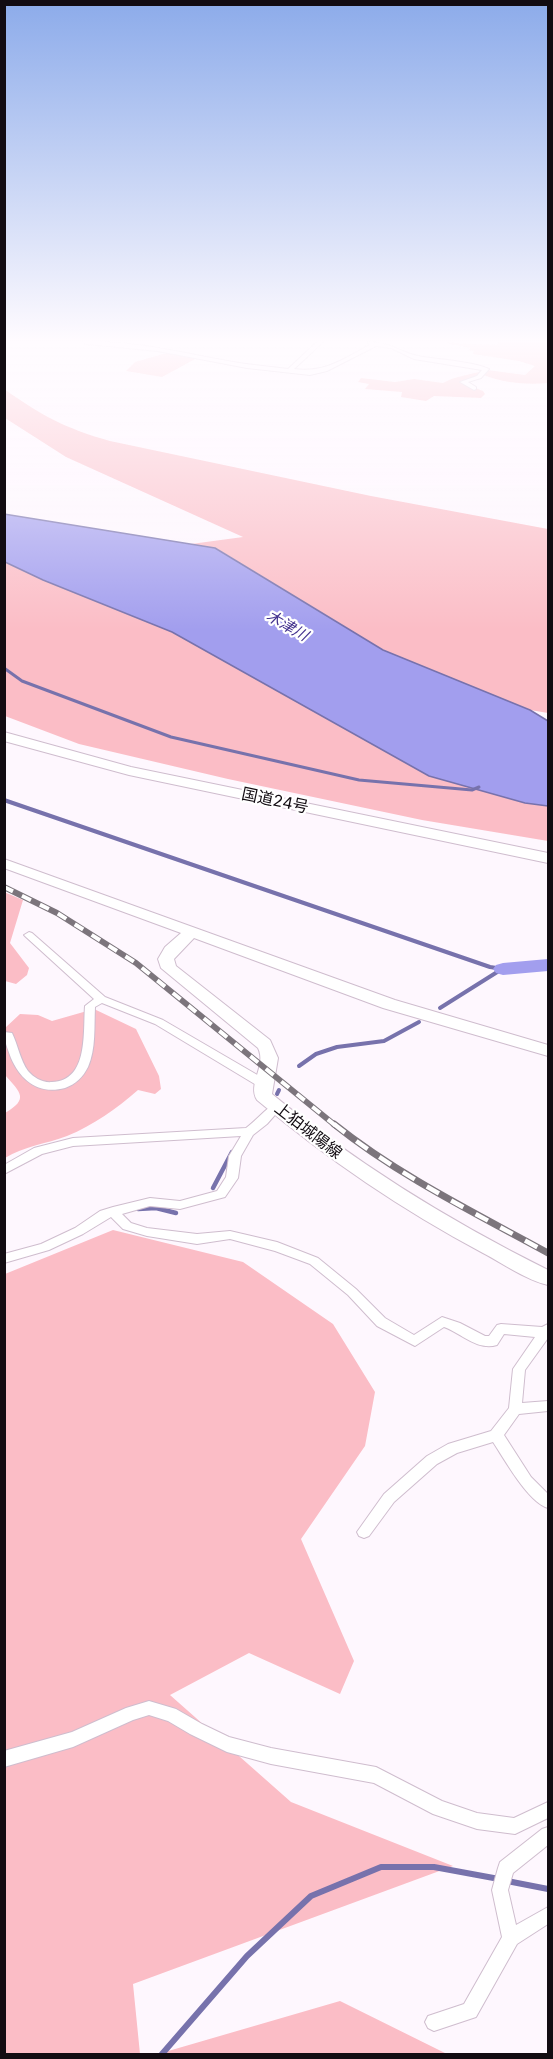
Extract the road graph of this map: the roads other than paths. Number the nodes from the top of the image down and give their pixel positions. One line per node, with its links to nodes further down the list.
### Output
1 (4, 736): 2 (highway, 国道24号)
2 (549, 858)
3 (4, 862): 4 (main road)
4 (192, 931): 8 (main road); 9 (main road)
5 (29, 935): 6 (street)
6 (100, 999): 7 (street); 9 (street)
7 (4, 1035)
8 (549, 1050)
9 (262, 1083): 10 (main road, 上狛城陽線)
10 (276, 1107): 11 (street); 15 (main road, 上狛城陽線)
11 (249, 1132): 12 (street); 13 (street)
12 (4, 1170)
13 (113, 1211): 14 (street); 16 (street)
14 (4, 1259)
15 (549, 1278)
16 (548, 1332): 18 (street)
17 (549, 1406): 18 (street)
18 (515, 1409): 19 (street)
19 (496, 1435): 20 (street); 21 (street)
20 (549, 1502)
21 (364, 1532)
22 (4, 1759): 23 (street)
23 (549, 1810)
24 (549, 1835): 26 (street)
25 (549, 1915): 26 (street)
26 (511, 1938): 27 (street)
27 (434, 2022)

